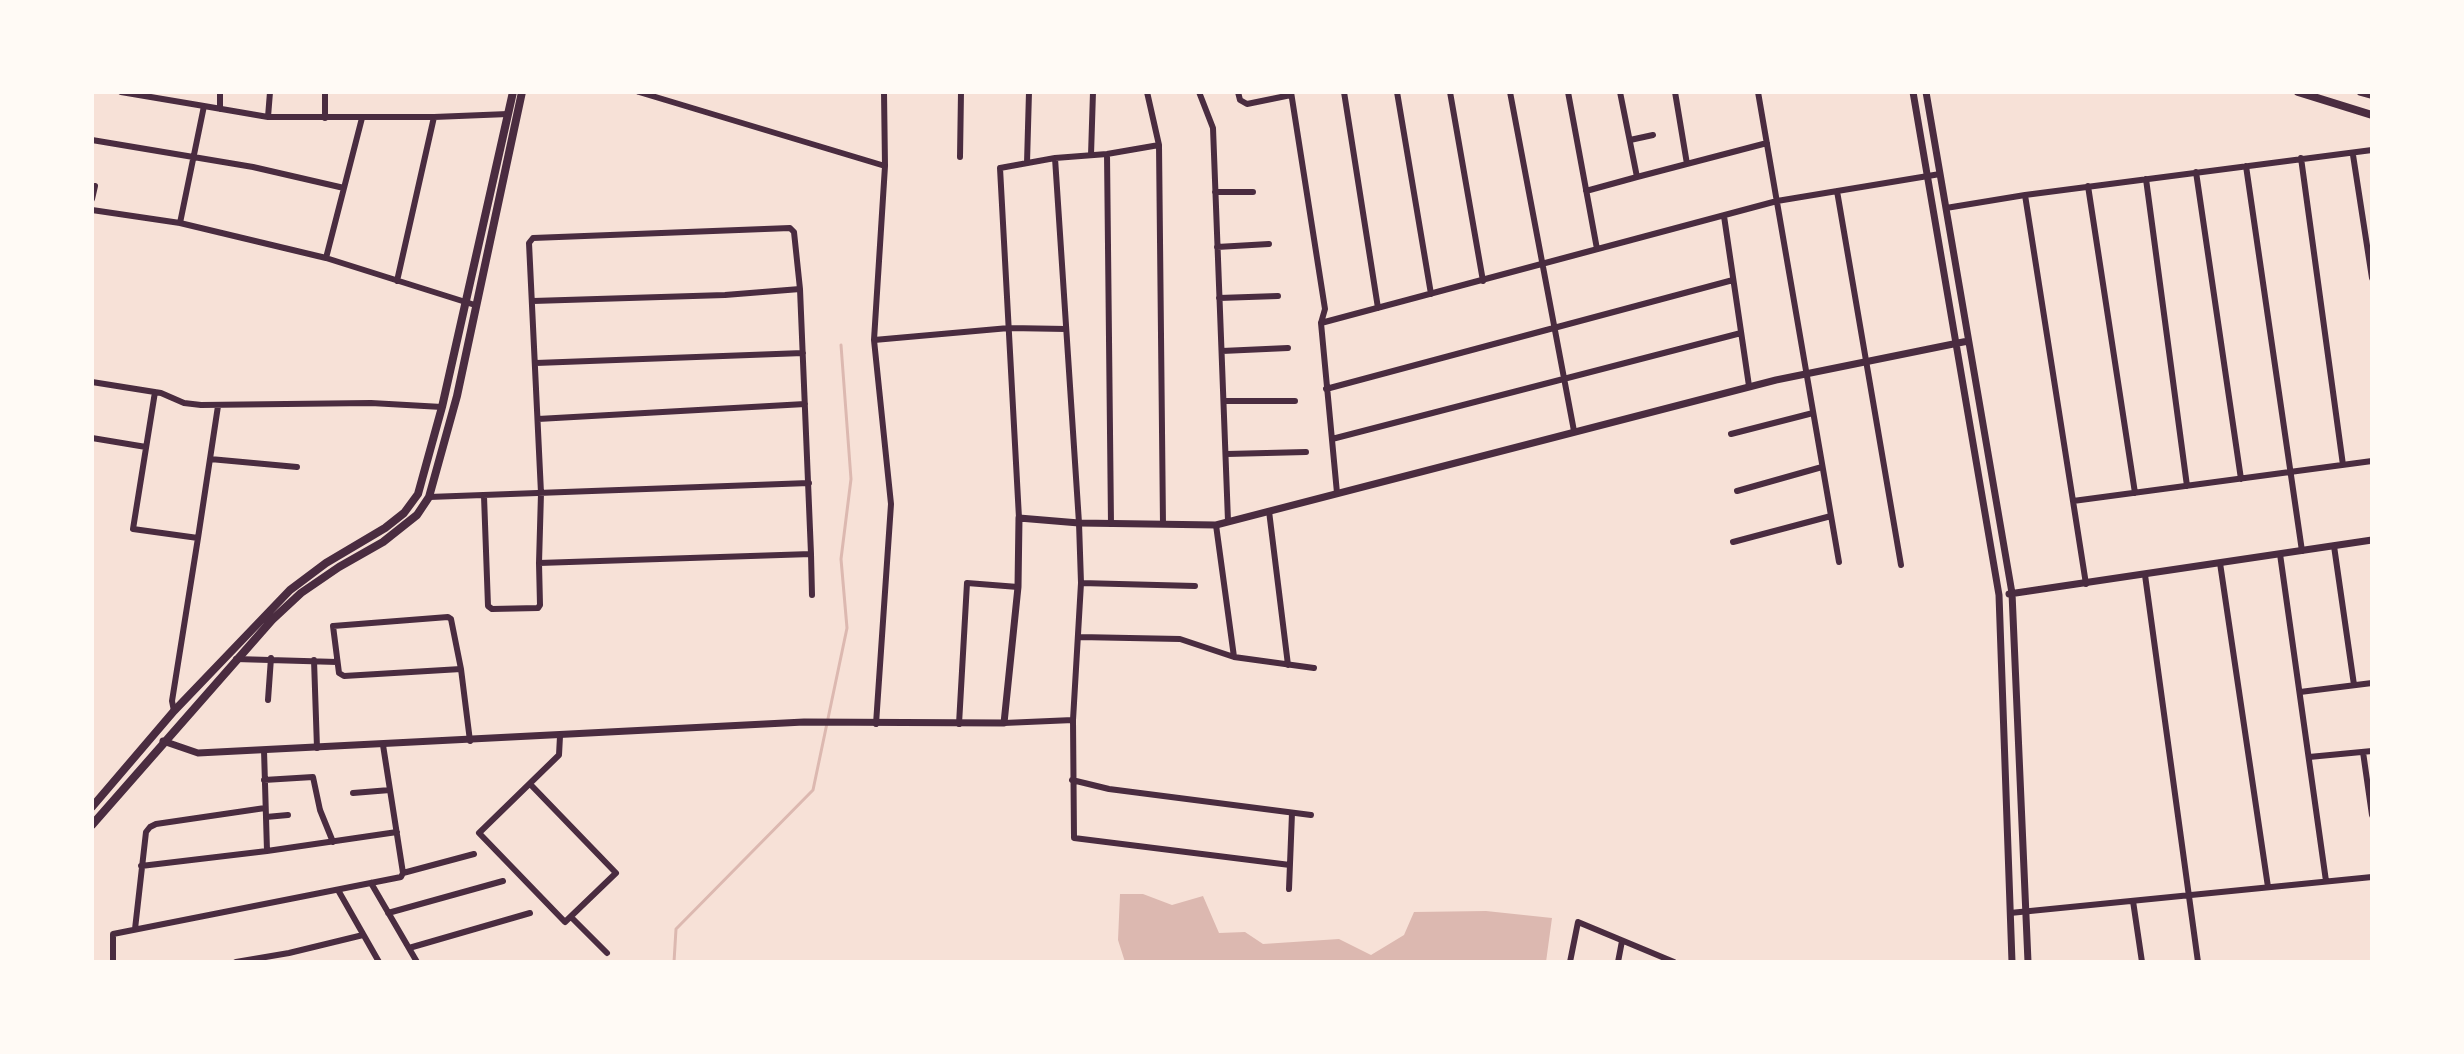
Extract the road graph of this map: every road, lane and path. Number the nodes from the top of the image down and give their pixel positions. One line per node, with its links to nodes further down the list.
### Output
1 (121, 92): 31 (street)
2 (167, 92): 31 (street)
3 (220, 92): 34 (street)
4 (270, 92): 37 (street)
5 (325, 92): 39 (street)
6 (513, 92): 35 (main road)
7 (522, 92): 91 (main road)
8 (639, 92): 32 (street)
9 (673, 92): 32 (street)
10 (884, 92): 56 (street)
11 (961, 92): 50 (street)
12 (1029, 92): 54 (street)
13 (1093, 92): 48 (street)
14 (1147, 92): 45 (street)
15 (1199, 92): 68 (street)
16 (1238, 92): 29 (street)
17 (1344, 92): 92 (street)
18 (1397, 92): 87 (street)
19 (1450, 92): 85 (street)
20 (1510, 92): 81 (street)
21 (1568, 92): 66 (street)
22 (1620, 92): 43 (street)
23 (1675, 92): 55 (street)
24 (1758, 92): 44 (street)
25 (1913, 92): 60 (street)
26 (1926, 92): 59 (street)
27 (2298, 92): 36 (main road)
28 (2361, 92): 30 (main road)
29 (1291, 93): 93 (street)
30 (2372, 95)
31 (166, 101): 33 (street)
32 (669, 102): 56 (street)
33 (204, 106): 34 (street); 51 (street)
34 (220, 109): 37 (street)
35 (508, 114): 38 (street); 91 (main road)
36 (2372, 115)
37 (268, 117): 39 (street)
38 (434, 117): 40 (street); 84 (street)
39 (325, 118): 40 (street)
40 (362, 118): 65 (street)
41 (1653, 135): 43 (street)
42 (92, 140): 51 (street)
43 (1630, 140): 61 (street)
44 (1767, 143): 55 (street); 72 (street)
45 (1159, 145): 47 (street); 148 (street)
46 (2372, 150): 49 (street)
47 (1107, 154): 48 (street); 147 (street)
48 (1091, 155): 52 (street)
49 (2353, 155): 53 (street); 82 (street)
50 (960, 157)
51 (194, 158): 65 (street); 76 (street)
52 (1055, 158): 54 (street); 96 (street)
53 (2301, 158): 57 (street); 128 (street)
54 (1027, 163): 94 (street)
55 (1687, 164): 61 (street)
56 (885, 166): 98 (street)
57 (2246, 166): 58 (street); 131 (street)
58 (2196, 172): 62 (street); 132 (street)
59 (1940, 174): 60 (street); 73 (street)
60 (1928, 176): 67 (street); 100 (street)
61 (1637, 177): 66 (street)
62 (2146, 179): 64 (street); 134 (street)
63 (95, 186): 71 (street)
64 (2088, 186): 70 (street); 138 (street)
65 (344, 188): 80 (street)
66 (1586, 191): 79 (street)
67 (1837, 191): 72 (street); 104 (street)
68 (1215, 192): 69 (street); 78 (street)
69 (1253, 192)
70 (2025, 195): 73 (street); 141 (street)
71 (92, 199)
72 (1777, 201): 75 (street); 106 (street)
73 (1946, 208): 99 (street)
74 (92, 210): 76 (street)
75 (1724, 216): 79 (street); 83 (street)
76 (180, 223): 80 (street)
77 (1269, 244): 78 (street)
78 (1217, 247): 89 (street)
79 (1597, 249): 81 (street)
80 (326, 258): 84 (street)
81 (1543, 265): 85 (street); 95 (street)
82 (2372, 278)
83 (1733, 280): 95 (street); 97 (street)
84 (397, 281): 91 (street)
85 (1483, 281): 87 (street)
86 (800, 289): 90 (street); 90 (street); 103 (street)
87 (1431, 294): 92 (street)
88 (1278, 296): 89 (street)
89 (1219, 298): 102 (street)
90 (533, 301): 105 (street)
91 (470, 304): 116 (main road); 140 (main road)
92 (1378, 308): 93 (street)
93 (1321, 323): 110 (street)
94 (1009, 328): 96 (street); 98 (street); 144 (street)
95 (1555, 328): 107 (street); 110 (street)
96 (1066, 329): 146 (street)
97 (1741, 333): 107 (street); 109 (street)
98 (874, 340): 185 (street)
99 (1968, 341): 100 (street); 166 (street)
100 (1956, 343): 104 (street); 168 (street)
101 (1288, 348): 102 (street)
102 (1222, 351): 112 (street)
103 (803, 353): 105 (street); 114 (street)
104 (1865, 362): 106 (street); 160 (street)
105 (536, 363): 118 (street)
106 (1806, 373): 109 (street); 117 (street)
107 (1565, 379): 119 (street); 122 (street)
108 (92, 382): 111 (street)
109 (1749, 386): 119 (street)
110 (1326, 389): 122 (street)
111 (155, 392): 115 (street); 123 (street)
112 (1225, 401): 113 (street); 125 (street)
113 (1295, 401)
114 (805, 404): 118 (street); 133 (street)
115 (218, 406): 116 (street); 126 (street)
116 (442, 407): 182 (main road)
117 (1813, 413): 120 (street); 130 (street)
118 (538, 419): 136 (street)
119 (1574, 431): 137 (street)
120 (1731, 434)
121 (92, 438): 123 (street)
122 (1332, 439): 137 (street)
123 (146, 447): 150 (street)
124 (1306, 452): 125 (street)
125 (1227, 454): 145 (street)
126 (210, 459): 129 (street); 150 (street)
127 (2372, 461): 128 (street)
128 (2343, 465): 131 (street)
129 (297, 467)
130 (1822, 467): 135 (street); 143 (street)
131 (2291, 472): 132 (street); 154 (street)
132 (2241, 479): 134 (street)
133 (809, 483): 136 (street); 155 (street)
134 (2187, 486): 138 (street)
135 (1737, 491)
136 (541, 493): 139 (street); 158 (street)
137 (1337, 493): 142 (street)
138 (2135, 493): 141 (street)
139 (484, 496): 140 (street); 158 (street)
140 (429, 497): 172 (main road)
141 (2073, 501): 163 (street)
142 (1269, 511): 145 (street); 175 (street)
143 (1831, 516): 152 (street); 157 (street)
144 (1019, 518): 146 (street); 165 (street)
145 (1228, 521): 149 (street)
146 (1079, 523): 147 (street); 162 (street)
147 (1111, 524): 148 (street)
148 (1163, 524): 149 (street)
149 (1216, 525): 170 (street)
150 (198, 538): 182 (street)
151 (2372, 540): 153 (street)
152 (1733, 542)
153 (2334, 546): 154 (street); 179 (street)
154 (2302, 551): 156 (street)
155 (811, 554): 158 (street); 167 (street)
156 (2280, 554): 159 (street); 180 (street)
157 (1839, 562)
158 (539, 563)
159 (2220, 563): 161 (street); 220 (street)
160 (1901, 565)
161 (2145, 575): 163 (street); 223 (street)
162 (1081, 583): 164 (street); 169 (street)
163 (2086, 584): 166 (street)
164 (1195, 586)
165 (1018, 587): 184 (street); 186 (street)
166 (2012, 593): 168 (street); 225 (street)
167 (812, 595)
168 (1999, 595): 228 (street)
169 (1079, 637): 170 (street); 183 (street)
170 (1234, 657): 175 (street)
171 (271, 658): 172 (street); 173 (street); 181 (street)
172 (236, 659): 188 (main road)
173 (314, 660): 174 (street); 191 (street)
174 (337, 662): 177 (street); 177 (street)
175 (1288, 665): 176 (street)
176 (1314, 668)
177 (461, 669): 189 (street)
178 (2372, 683): 179 (street)
179 (2354, 685): 180 (street)
180 (2300, 692): 195 (street)
181 (268, 700)
182 (174, 711): 201 (main road)
183 (1073, 720): 184 (street); 197 (street)
184 (1004, 723): 186 (street)
185 (876, 724): 186 (street); 187 (street)
186 (959, 724)
187 (560, 736): 189 (street); 198 (street)
188 (163, 741): 192 (street); 208 (main road)
189 (470, 741): 190 (street)
190 (383, 745): 191 (street); 199 (street)
191 (317, 748): 192 (street)
192 (264, 750): 196 (street)
193 (2372, 751): 194 (street)
194 (2363, 752): 195 (street); 206 (street)
195 (2309, 757): 218 (street)
196 (264, 780): 202 (street); 210 (street)
197 (1072, 780): 203 (street); 213 (street)
198 (530, 784): 229 (street); 229 (street)
199 (390, 790): 200 (street); 209 (street)
200 (353, 793)
201 (92, 807)
202 (265, 808): 207 (street); 214 (street)
203 (1292, 813): 205 (street); 213 (street)
204 (288, 815): 207 (street)
205 (1311, 815)
206 (2372, 815)
207 (266, 817): 211 (street)
208 (92, 825)
209 (397, 832): 210 (street); 215 (street)
210 (333, 842): 211 (street)
211 (267, 851): 214 (street)
212 (474, 854): 215 (street)
213 (1290, 865): 221 (street)
214 (141, 866): 230 (street)
215 (403, 873): 219 (street)
216 (2372, 877): 218 (street)
217 (503, 881): 226 (street)
218 (2326, 881): 220 (street)
219 (371, 883): 222 (street); 226 (street)
220 (2268, 887): 223 (street)
221 (1289, 889)
222 (338, 890): 230 (street); 231 (street)
223 (2188, 895): 224 (street); 245 (street)
224 (2133, 901): 225 (street); 244 (street)
225 (2026, 911): 228 (street); 243 (street)
226 (388, 913): 233 (street)
227 (530, 913): 233 (street)
228 (2010, 913): 242 (street)
229 (571, 917): 234 (street)
230 (135, 929): 236 (street)
231 (363, 935): 237 (street); 238 (street)
232 (1622, 941): 235 (street); 240 (street); 241 (street)
233 (409, 948): 239 (street)
234 (607, 953)
235 (1670, 961)
236 (113, 962)
237 (236, 962)
238 (379, 962)
239 (417, 962)
240 (1570, 962)
241 (1618, 962)
242 (2012, 962)
243 (2028, 962)
244 (2142, 962)
245 (2198, 962)

